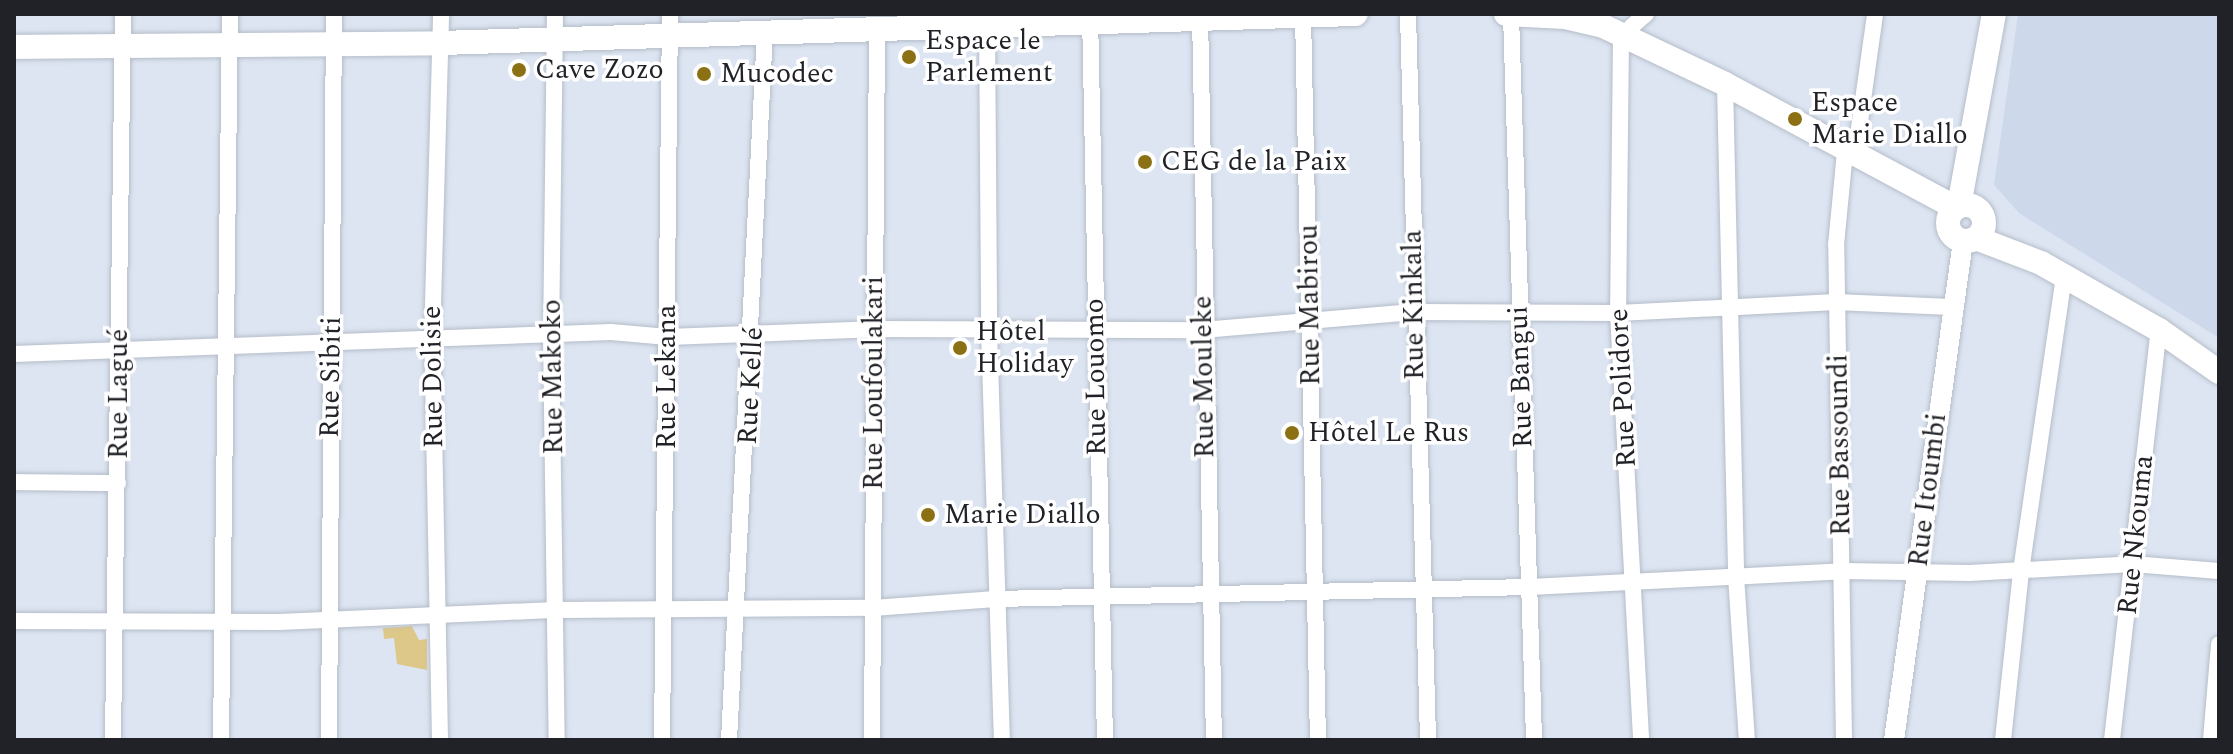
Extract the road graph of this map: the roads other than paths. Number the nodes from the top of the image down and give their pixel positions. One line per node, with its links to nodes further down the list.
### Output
1 (123, 14): 26 (street, Rue Lagué)
2 (230, 14): 24 (street)
3 (334, 14): 23 (street, Rue Sibiti)
4 (441, 14): 22 (street, Rue Dolisie)
5 (1356, 14): 13 (main road)
6 (1408, 14): 34 (street, Rue Kinkala)
7 (1508, 14): 8 (main road); 35 (street, Rue Bangui)
8 (1519, 14): 9 (main road)
9 (1543, 14): 19 (main road)
10 (1606, 14): 19 (main road)
11 (1875, 14): 28 (street, Rue Bassoundi)
12 (1994, 14): 29 (main road)
13 (1303, 15): 14 (main road); 37 (street, Rue Mabirou)
14 (1200, 17): 15 (main road); 41 (street, Rue Mouleke)
15 (1090, 18): 16 (main road); 39 (street, Rue Louomo)
16 (987, 21): 20 (main road); 40 (street)
17 (555, 25): 18 (main road); 22 (main road); 43 (street, Rue Makoko)
18 (671, 25): 21 (main road); 45 (street, Rue Lekana)
19 (1633, 25): 27 (main road); 36 (street, Rue Polidore)
20 (877, 27): 21 (main road); 38 (street, Rue Loufoulakari)
21 (765, 32): 44 (street, Rue Kellé)
22 (441, 43): 23 (main road); 46 (street, Rue Dolisie)
23 (335, 44): 24 (main road); 47 (street, Rue Sibiti)
24 (230, 46): 26 (main road); 48 (street)
25 (14, 47): 26 (main road)
26 (122, 47): 49 (street, Rue Lagué)
27 (1718, 81): 28 (main road); 33 (street)
28 (1850, 154): 29 (main road); 31 (street, Rue Bassoundi)
29 (1966, 221): 30 (main road); 32 (street, Rue Itoumbi)
30 (2064, 275): 42 (main road); 56 (street)
31 (1836, 302): 32 (street); 33 (street); 55 (street, Rue Bassoundi)
32 (1951, 307): 58 (street, Rue Itoumbi)
33 (1732, 308): 36 (street); 59 (street)
34 (1413, 312): 35 (street); 37 (street); 61 (street, Rue Kinkala)
35 (1519, 313): 36 (street); 62 (street, Rue Bangui)
36 (1618, 313): 60 (street, Rue Polidore)
37 (1310, 320): 41 (street); 63 (street, Rue Mabirou)
38 (872, 329): 40 (street); 44 (street); 67 (street, Rue Loufoulakari)
39 (1097, 329): 40 (street); 41 (street); 65 (street, Rue Louomo)
40 (989, 330): 66 (street)
41 (1203, 330): 64 (street, Rue Mouleke)
42 (2159, 330): 51 (main road); 54 (street, Rue Nkouma)
43 (551, 334): 45 (street); 46 (street); 68 (street, Rue Makoko)
44 (753, 334): 45 (street); 70 (street, Rue Kellé)
45 (668, 337): 69 (street, Rue Lekana)
46 (432, 340): 47 (street); 71 (street, Rue Dolisie)
47 (331, 343): 48 (street); 72 (street, Rue Sibiti)
48 (223, 350): 49 (street); 75 (street)
49 (119, 353): 50 (street); 53 (street, Rue Lagué)
50 (14, 354)
51 (2219, 372)
52 (14, 482): 53 (street)
53 (118, 483): 74 (street, Rue Lagué)
54 (2133, 564): 56 (street); 57 (street); 96 (street, Rue Nkouma)
55 (1843, 571): 58 (street); 59 (street); 93 (street, Rue Bassoundi)
56 (2021, 571): 58 (street); 95 (street)
57 (2219, 571)
58 (1917, 572): 94 (street, Rue Itoumbi)
59 (1736, 576): 60 (street); 92 (street)
60 (1633, 580): 62 (street); 91 (street, Rue Polidore)
61 (1424, 587): 62 (street); 63 (street); 89 (street, Rue Kinkala)
62 (1530, 587): 90 (street, Rue Bangui)
63 (1318, 592): 64 (street); 88 (street, Rue Mabirou)
64 (1209, 596): 65 (street); 87 (street, Rue Mouleke)
65 (1101, 598): 66 (street); 86 (street, Rue Louomo)
66 (996, 599): 67 (street); 85 (street)
67 (873, 608): 70 (street); 84 (street, Rue Loufoulakari)
68 (557, 610): 69 (street); 71 (street); 81 (street, Rue Makoko)
69 (665, 610): 70 (street); 82 (street, Rue Lekana)
70 (737, 612): 83 (street, Rue Kellé)
71 (437, 615): 72 (street); 80 (street, Rue Dolisie)
72 (329, 619): 75 (street); 79 (street, Rue Sibiti)
73 (14, 621): 74 (street)
74 (114, 623): 75 (street); 77 (street, Rue Lagué)
75 (221, 623): 78 (street)
76 (2219, 644): 97 (street)
77 (113, 740)
78 (221, 740)
79 (329, 740)
80 (440, 740)
81 (557, 740)
82 (662, 740)
83 (729, 740)
84 (872, 740)
85 (1002, 740)
86 (1105, 740)
87 (1214, 740)
88 (1318, 740)
89 (1428, 740)
90 (1534, 740)
91 (1641, 740)
92 (1747, 740)
93 (1844, 740)
94 (1894, 740)
95 (2003, 740)
96 (2112, 740)
97 (2211, 740)

